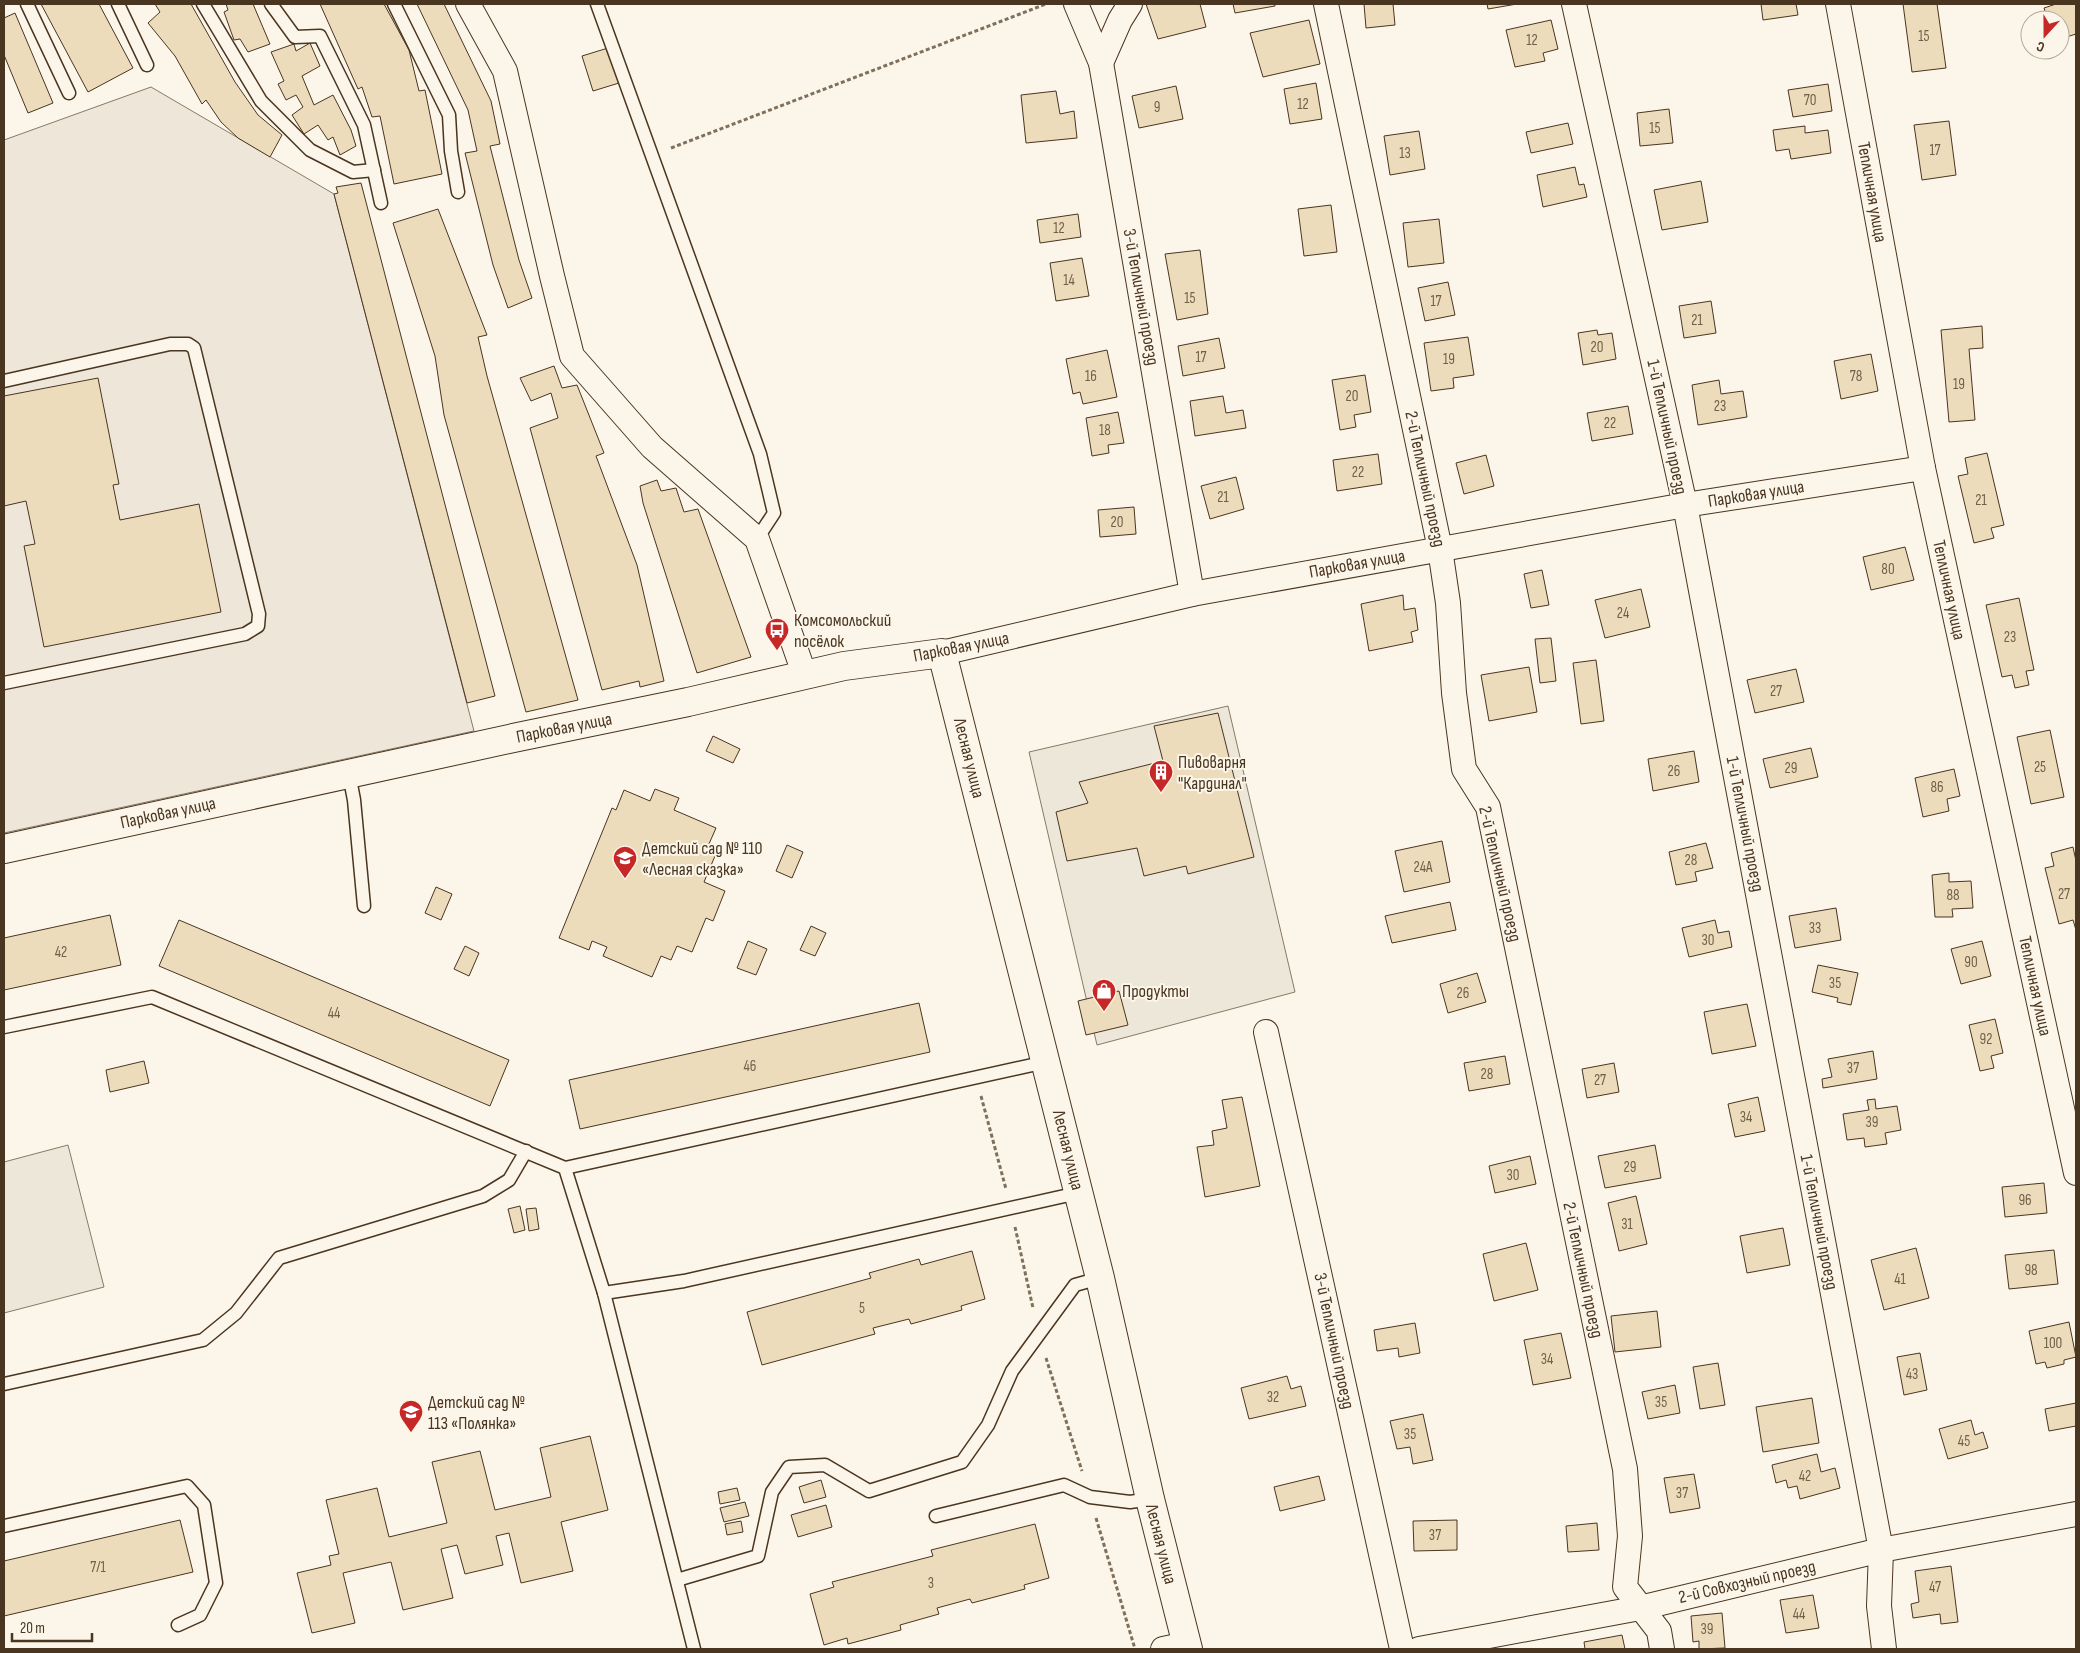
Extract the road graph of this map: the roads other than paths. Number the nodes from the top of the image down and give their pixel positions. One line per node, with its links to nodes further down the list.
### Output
1 (27, 4): 15 (lane)
2 (118, 4): 14 (lane)
3 (202, 4): 16 (lane)
4 (271, 4): 16 (lane)
5 (394, 4): 17 (lane)
6 (468, 4): 22 (street)
7 (597, 4): 22 (lane)
8 (1076, 4): 13 (street, 3-й Тепличный проезд)
9 (1130, 4): 13 (street)
10 (1326, 4): 23 (street, 2-й Тепличный проезд)
11 (1574, 4): 21 (street, 1-й Тепличный проезд)
12 (1838, 4): 20 (street, Тепличная улица)
13 (1101, 62): 24 (street, 3-й Тепличный проезд)
14 (147, 65)
15 (69, 93)
16 (374, 170): 18 (lane)
17 (458, 192)
18 (381, 203)
19 (4, 381): 27 (lane)
20 (1922, 468): 21 (street, Парковая улица); 36 (street, Тепличная улица)
21 (1685, 505): 23 (street, Парковая улица); 45 (street, 1-й Тепличный проезд)
22 (757, 539): 26 (street)
23 (1440, 549): 24 (street, Парковая улица); 47 (street, 2-й Тепличный проезд)
24 (1192, 594): 25 (street, Парковая улица)
25 (942, 653): 26 (street, Парковая улица); 33 (street, Лесная улица)
26 (805, 676): 28 (street, Парковая улица)
27 (4, 683)
28 (350, 774): 29 (street, Парковая улица); 30 (lane)
29 (4, 849)
30 (364, 906)
31 (4, 1027): 34 (lane)
32 (1266, 1032): 51 (street, 3-й Тепличный проезд)
33 (1046, 1062): 35 (lane); 37 (street, Лесная улица)
34 (526, 1150): 35 (lane); 40 (lane)
35 (565, 1168): 39 (lane)
36 (2076, 1173)
37 (1078, 1193): 38 (street, Лесная улица); 39 (lane)
38 (1100, 1278): 41 (street, Лесная улица); 46 (lane)
39 (604, 1293): 46 (lane)
40 (4, 1384)
41 (1150, 1499): 43 (lane); 49 (street, Лесная улица)
42 (2076, 1514): 45 (street, 2-й Совхозный проезд)
43 (936, 1516)
44 (4, 1526): 48 (lane)
45 (1881, 1550): 47 (street, 2-й Совхозный проезд); 54 (street, 1-й Тепличный проезд)
46 (677, 1580): 50 (lane)
47 (1640, 1608): 52 (street, 2-й Совхозный проезд); 53 (street, 2-й Тепличный проезд)
48 (178, 1625)
49 (1179, 1647)
50 (694, 1649)
51 (1402, 1649)
52 (1419, 1649)
53 (1662, 1649)
54 (1884, 1649)

